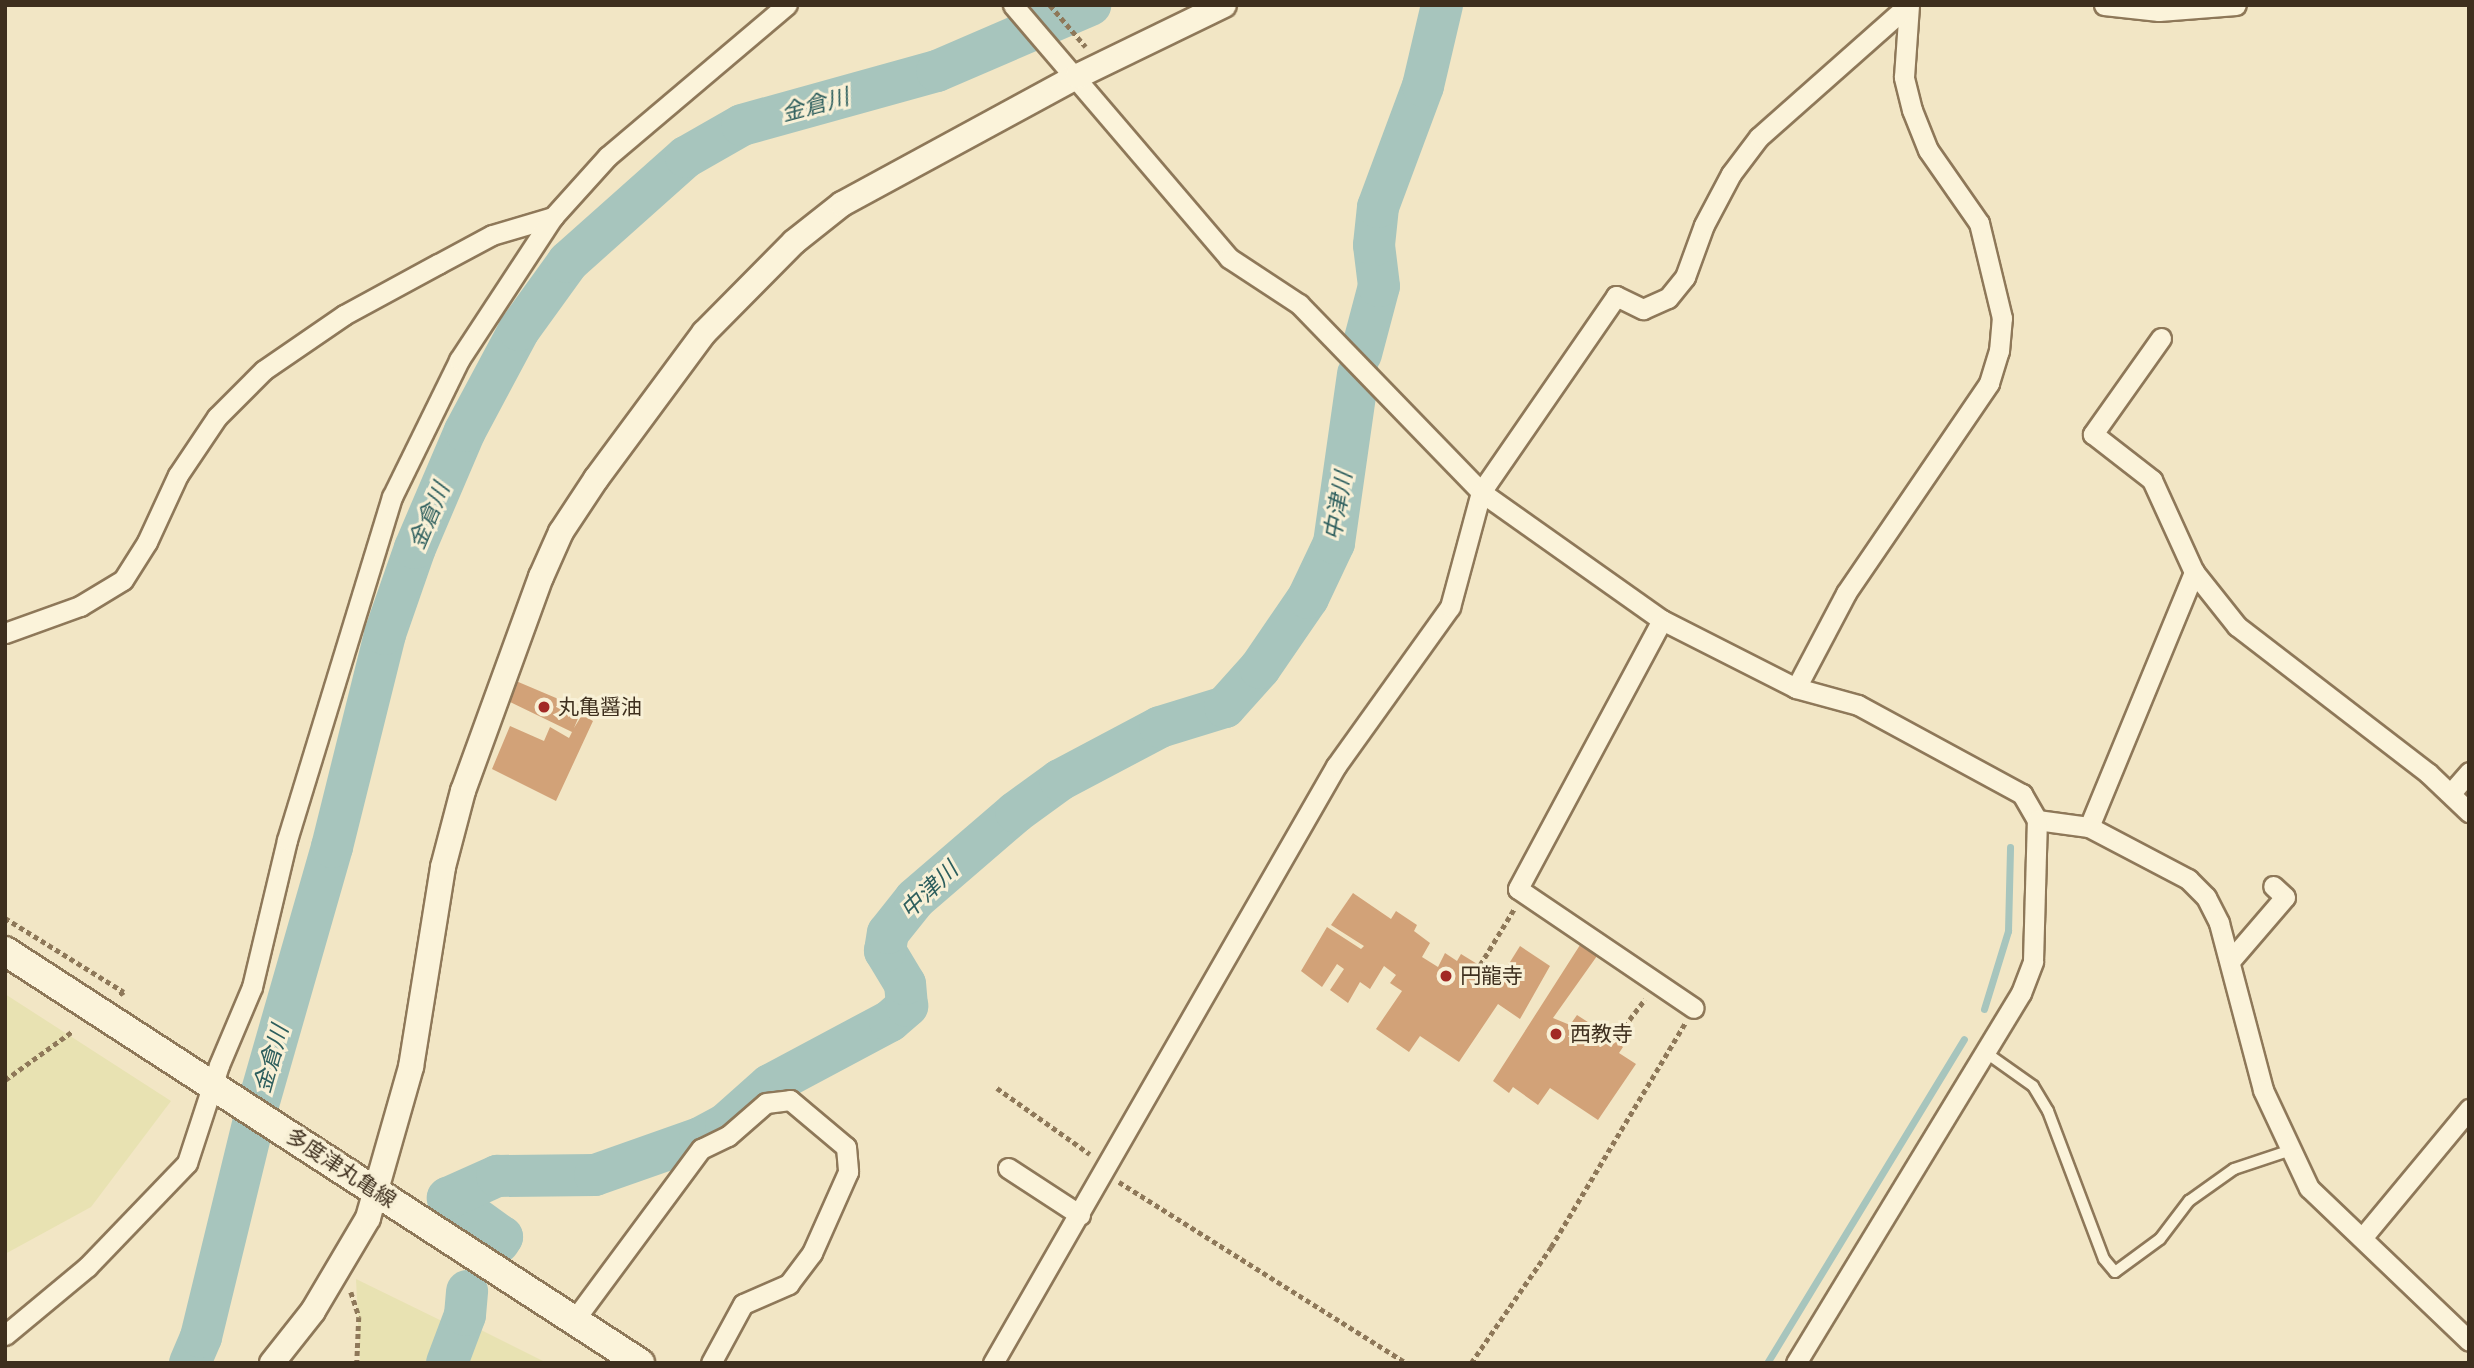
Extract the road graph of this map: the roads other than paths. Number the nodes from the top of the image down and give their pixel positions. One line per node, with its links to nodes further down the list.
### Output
1 (787, 5): 8 (street)
2 (1013, 5): 7 (street)
3 (1224, 5): 7 (street)
4 (1908, 5): 10 (street); 14 (street)
5 (2104, 5): 6 (street)
6 (2236, 5)
7 (1070, 69): 10 (street); 29 (street)
8 (553, 217): 13 (street); 25 (street)
9 (2161, 338): 11 (street)
10 (1481, 492): 12 (street); 30 (street)
11 (2194, 572): 16 (street); 19 (street)
12 (1662, 620): 14 (street); 23 (street)
13 (5, 633)
14 (1796, 688): 18 (street)
15 (2469, 772): 16 (street)
16 (2451, 793): 17 (street)
17 (2469, 812)
18 (2037, 820): 19 (street); 24 (street)
19 (2089, 827): 22 (street)
20 (2273, 887): 22 (street)
21 (5, 951): 25 (main road, 多度津丸亀線)
22 (2230, 961): 27 (street)
23 (1694, 1008)
24 (1985, 1052): 27 (lane); 39 (street)
25 (213, 1084): 29 (main road, 多度津丸亀線); 33 (street)
26 (2469, 1110): 31 (street)
27 (2288, 1151): 31 (street)
28 (1008, 1168): 30 (street)
29 (377, 1191): 32 (main road, 多度津丸亀線); 35 (street)
30 (1080, 1215): 38 (street)
31 (2362, 1238): 34 (street)
32 (575, 1319): 36 (main road, 多度津丸亀線); 37 (street)
33 (5, 1335)
34 (2469, 1341)
35 (272, 1363)
36 (640, 1363)
37 (711, 1363)
38 (993, 1363)
39 (1796, 1363)

